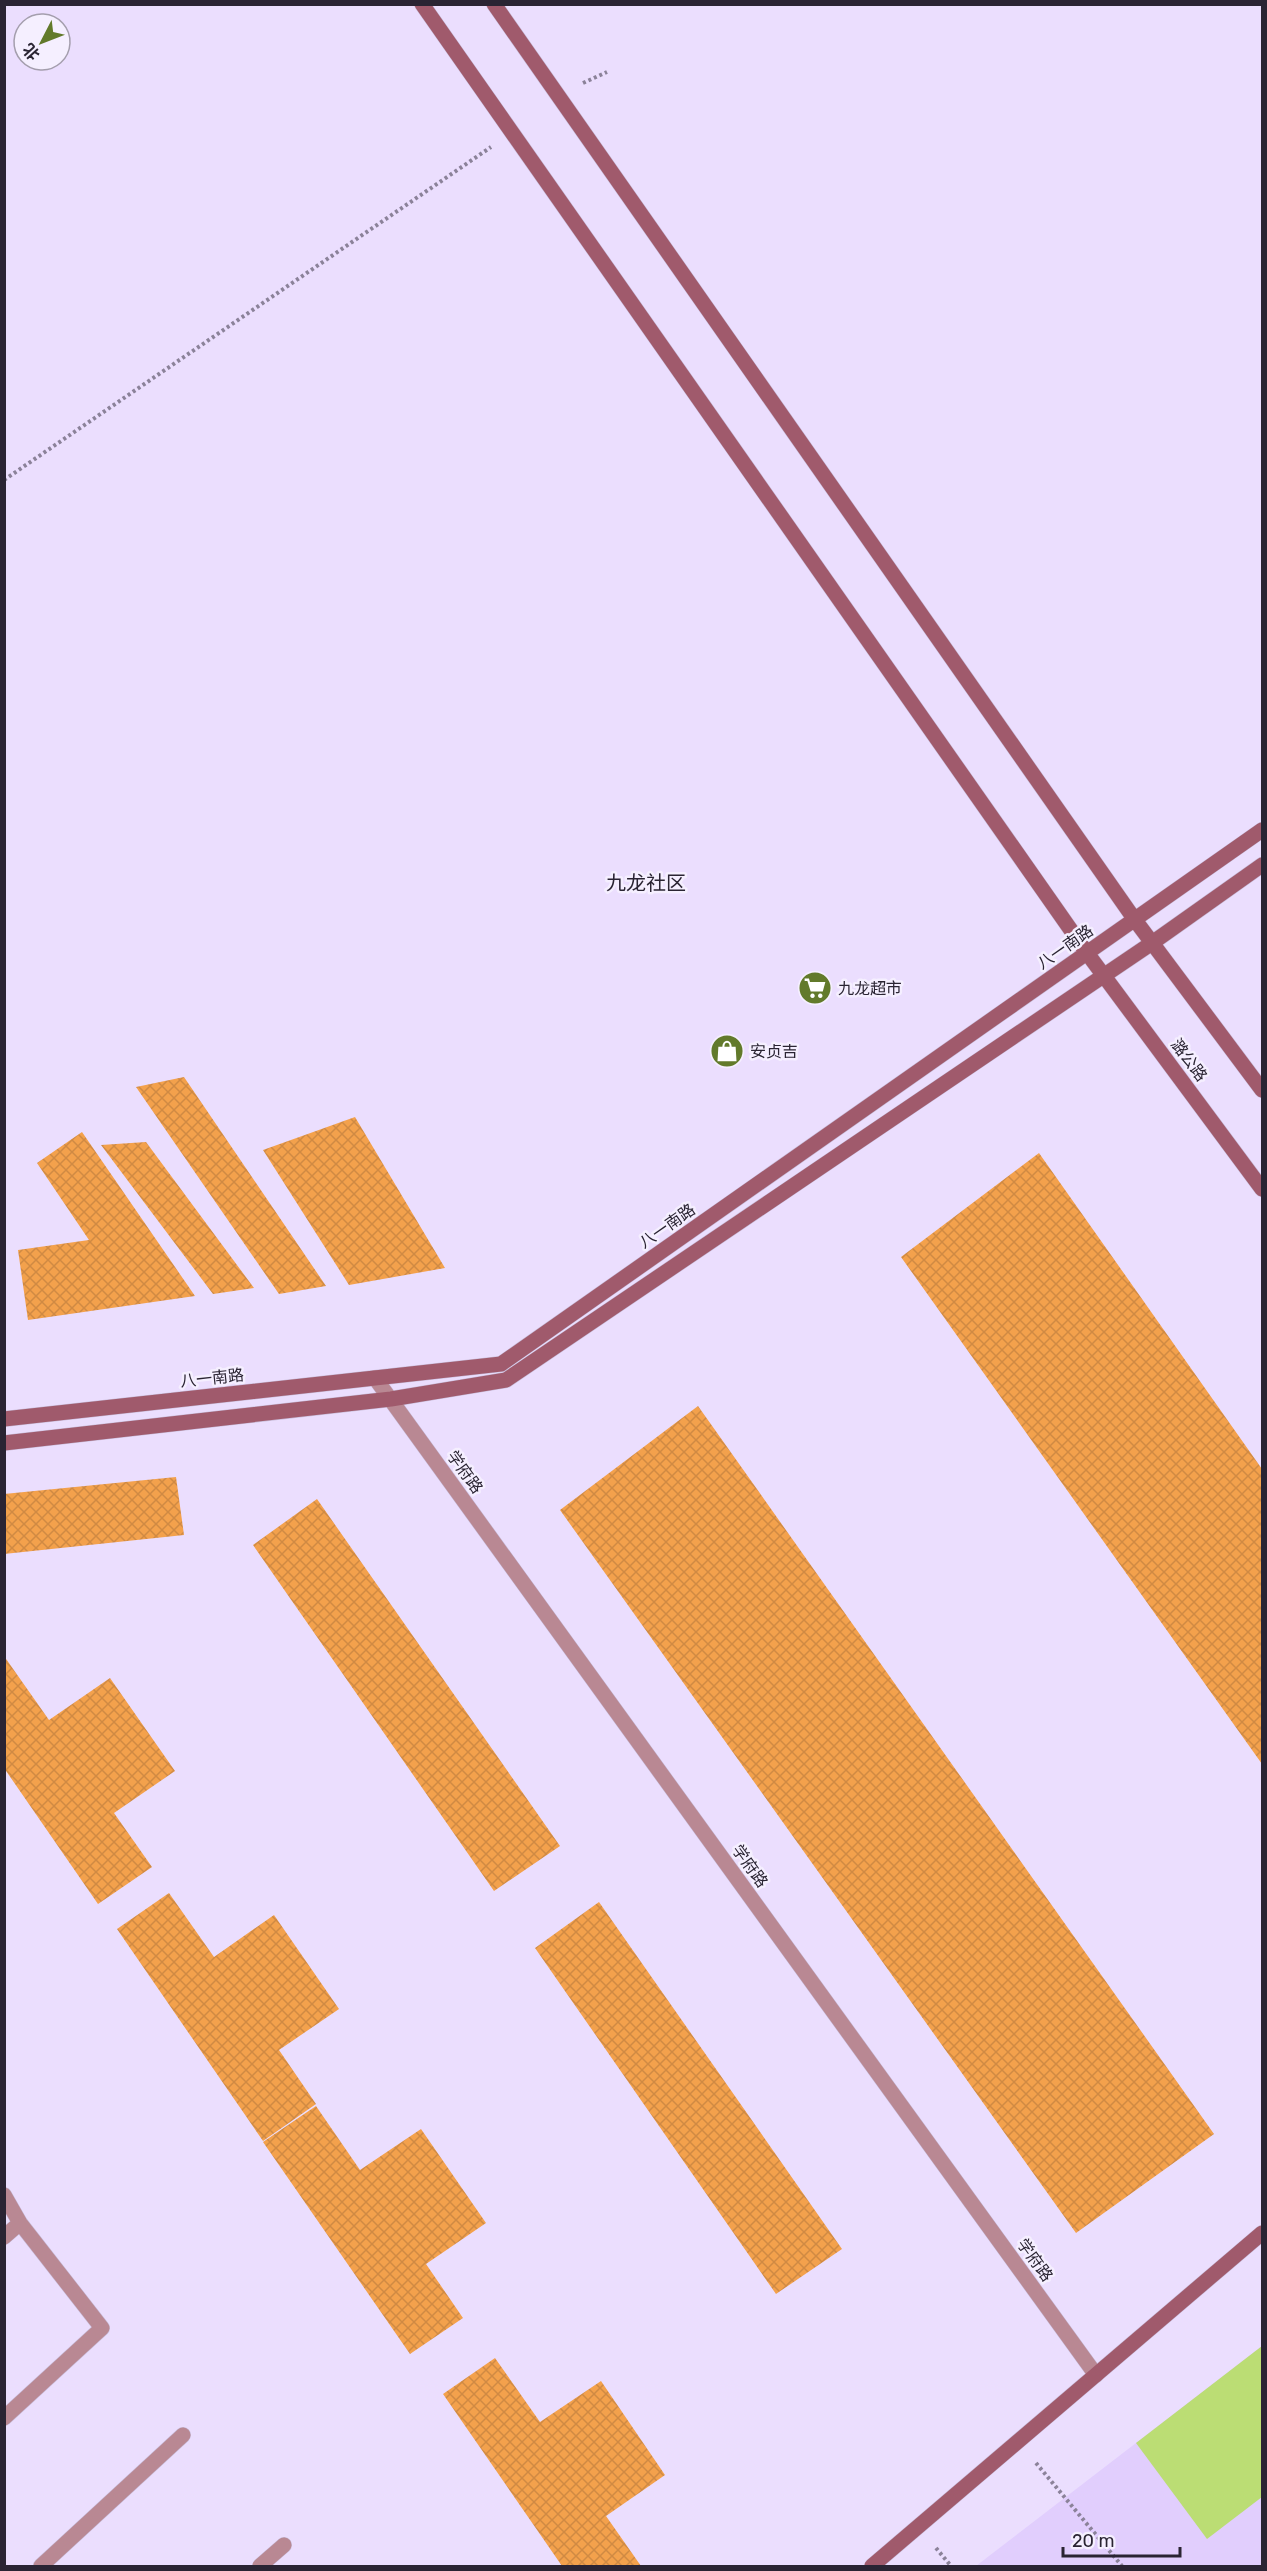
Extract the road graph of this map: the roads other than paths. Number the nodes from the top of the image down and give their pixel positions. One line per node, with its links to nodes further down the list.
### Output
1 (422, 4): 7 (main road, 潞公路)
2 (494, 4): 5 (main road)
3 (1263, 830): 5 (main road, 八一南路)
4 (1263, 865): 6 (main road)
5 (1135, 920): 6 (main road); 7 (main road, 八一南路)
6 (1152, 943): 8 (main road); 9 (main road)
7 (1087, 953): 8 (main road, 潞公路); 11 (main road, 八一南路)
8 (1104, 976): 10 (main road, 潞公路); 12 (main road)
9 (1263, 1090)
10 (1263, 1188)
11 (375, 1378): 12 (street, 学府路); 13 (main road, 八一南路)
12 (391, 1399): 14 (main road); 19 (street, 学府路)
13 (4, 1419)
14 (4, 1443)
15 (4, 2195): 16 (street)
16 (20, 2223): 18 (street); 20 (street)
17 (1263, 2234): 19 (main road)
18 (4, 2237)
19 (1096, 2375): 25 (main road)
20 (4, 2418)
21 (183, 2434): 23 (street)
22 (284, 2545): 24 (street)
23 (41, 2566)
24 (260, 2566)
25 (872, 2566)

